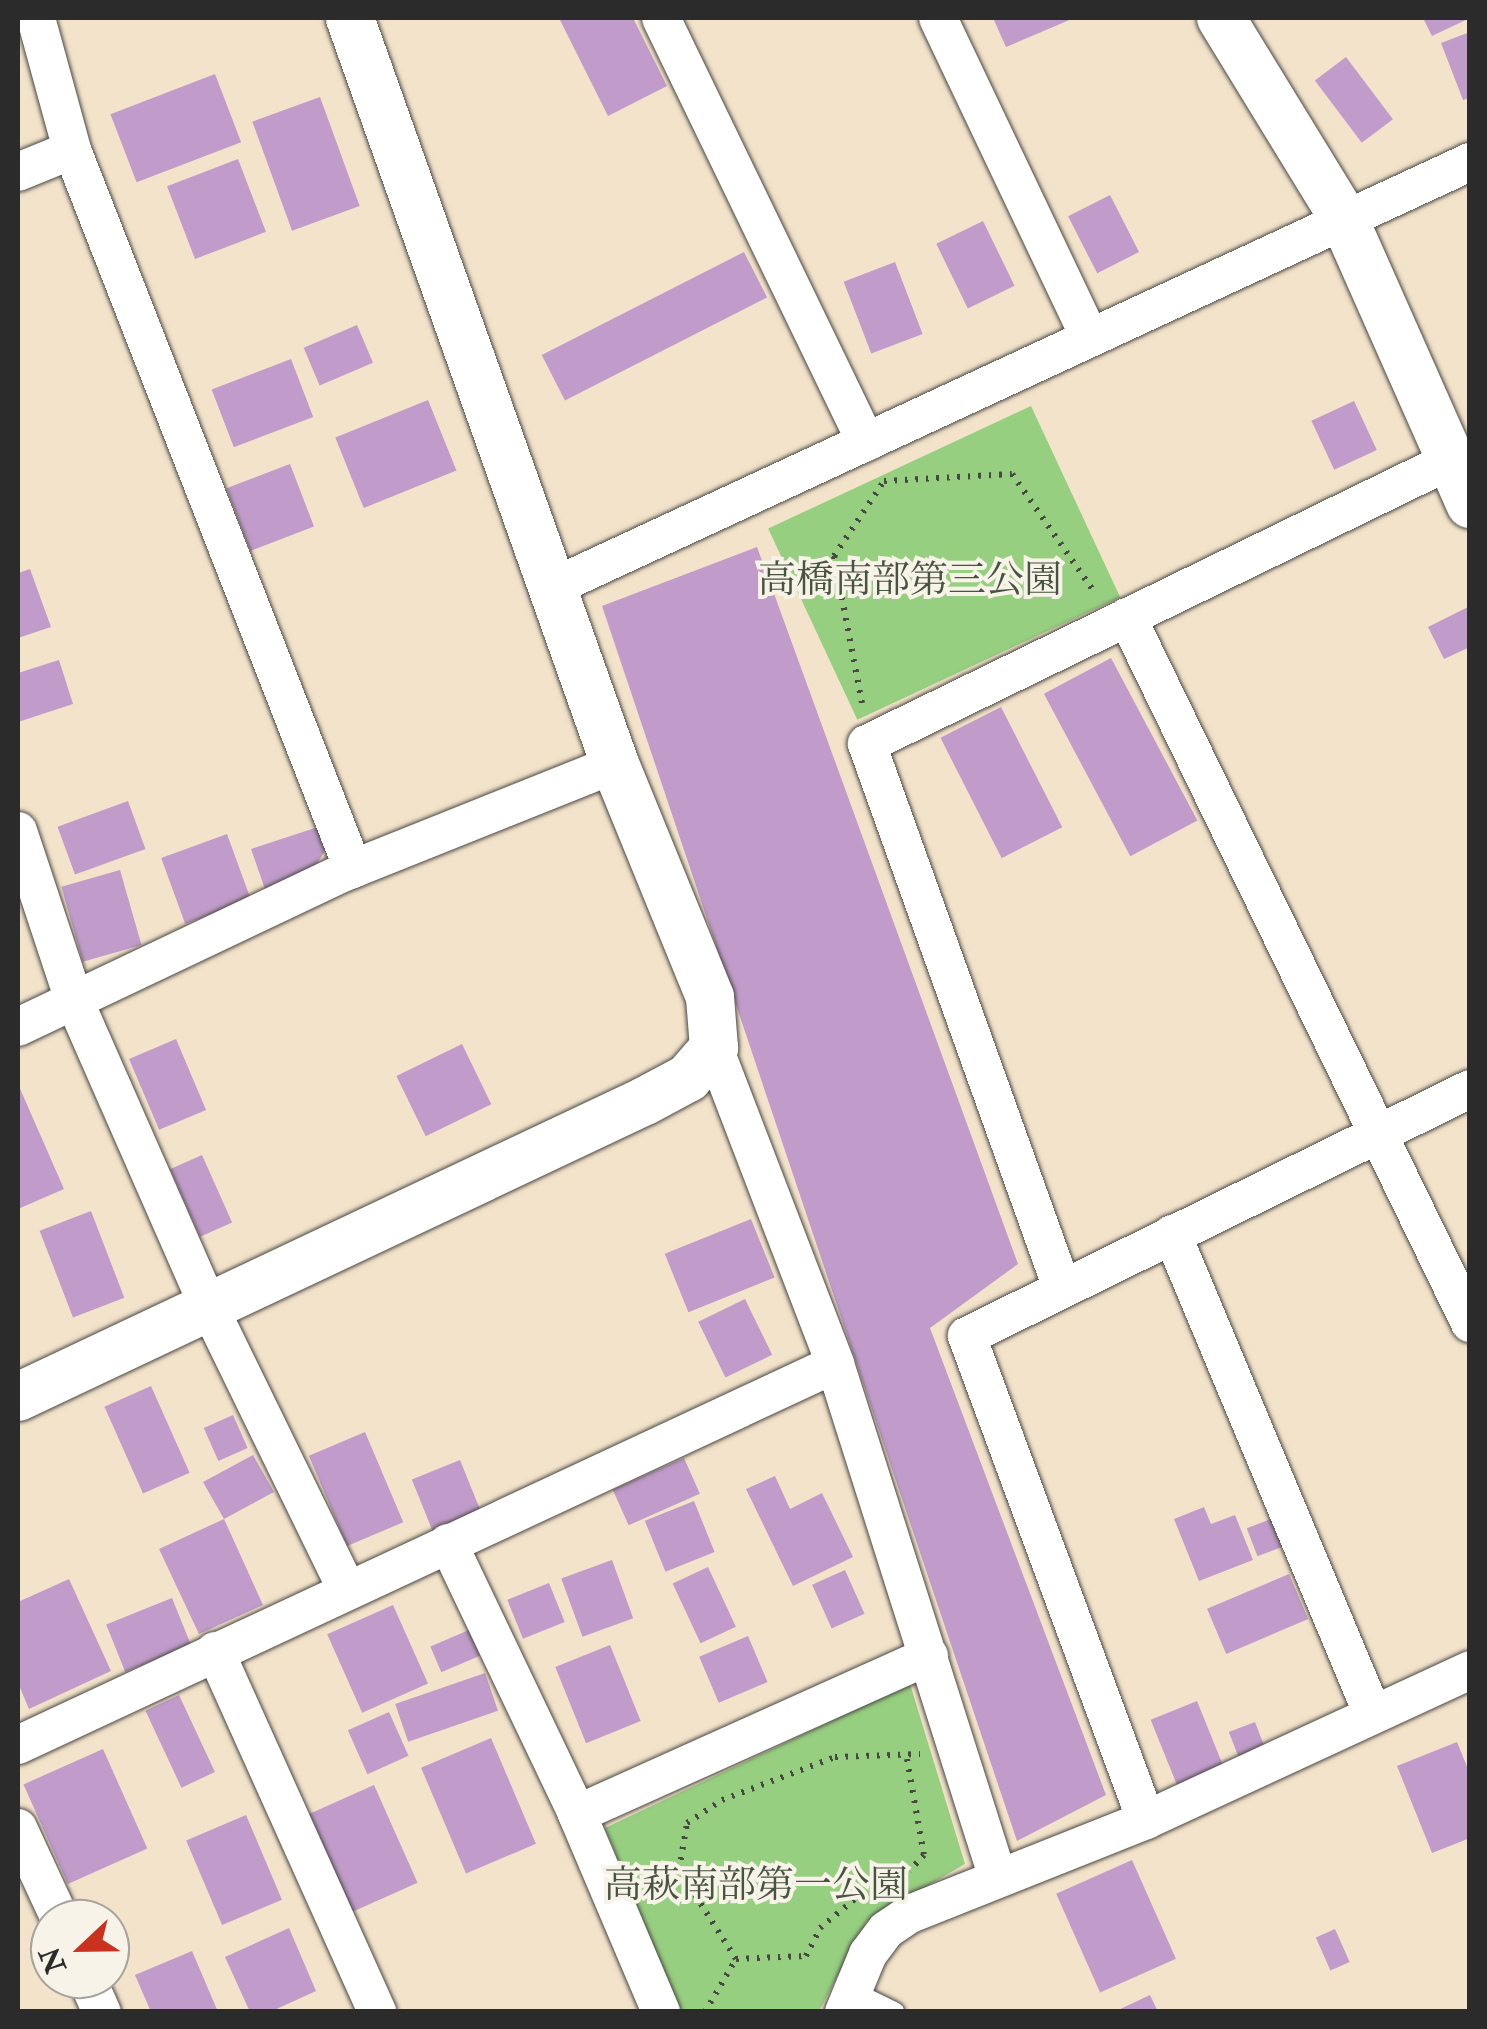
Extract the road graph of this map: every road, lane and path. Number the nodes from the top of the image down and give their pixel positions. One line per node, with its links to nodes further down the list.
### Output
1 (36, 18): 6 (street)
2 (350, 18): 14 (street)
3 (661, 18): 11 (street)
4 (938, 18): 10 (street)
5 (1221, 18): 9 (street)
6 (72, 150): 8 (street); 19 (street)
7 (1470, 162): 9 (street)
8 (18, 172)
9 (1344, 219): 10 (street); 12 (street)
10 (1090, 338): 11 (street)
11 (866, 442): 14 (street)
12 (1448, 462): 13 (street); 15 (street)
13 (1470, 504)
14 (553, 587): 17 (street)
15 (1121, 620): 16 (path); 24 (street); 26 (street)
16 (864, 709)
17 (616, 764): 19 (street); 22 (street)
18 (18, 831): 20 (street)
19 (353, 869): 20 (street)
20 (74, 1000): 21 (street); 27 (street)
21 (18, 1027)
22 (714, 1048): 27 (street); 29 (street)
23 (1470, 1089): 24 (street)
24 (1377, 1133): 25 (street); 28 (street)
25 (1172, 1234): 26 (street); 36 (street)
26 (1062, 1288): 41 (street)
27 (209, 1307): 30 (street); 32 (street)
28 (1470, 1323)
29 (835, 1364): 31 (street); 34 (street)
30 (18, 1397)
31 (448, 1542): 32 (street); 40 (street)
32 (346, 1590): 33 (street)
33 (215, 1651): 37 (street); 49 (street)
34 (929, 1656): 40 (street); 44 (street)
35 (1470, 1670): 36 (street)
36 (1371, 1710): 41 (street)
37 (18, 1744)
38 (930, 1750): 39 (path)
39 (907, 1759): 43 (path); 47 (path)
40 (577, 1814): 50 (street)
41 (1146, 1820): 44 (street)
42 (18, 1828): 46 (street)
43 (905, 1874)
44 (998, 1878): 48 (street)
45 (874, 1885): 47 (path)
46 (51, 1899)
47 (736, 1959): 51 (path)
48 (849, 2002): 52 (lane)
49 (377, 2012)
50 (661, 2012)
51 (705, 2012)
52 (894, 2012)

